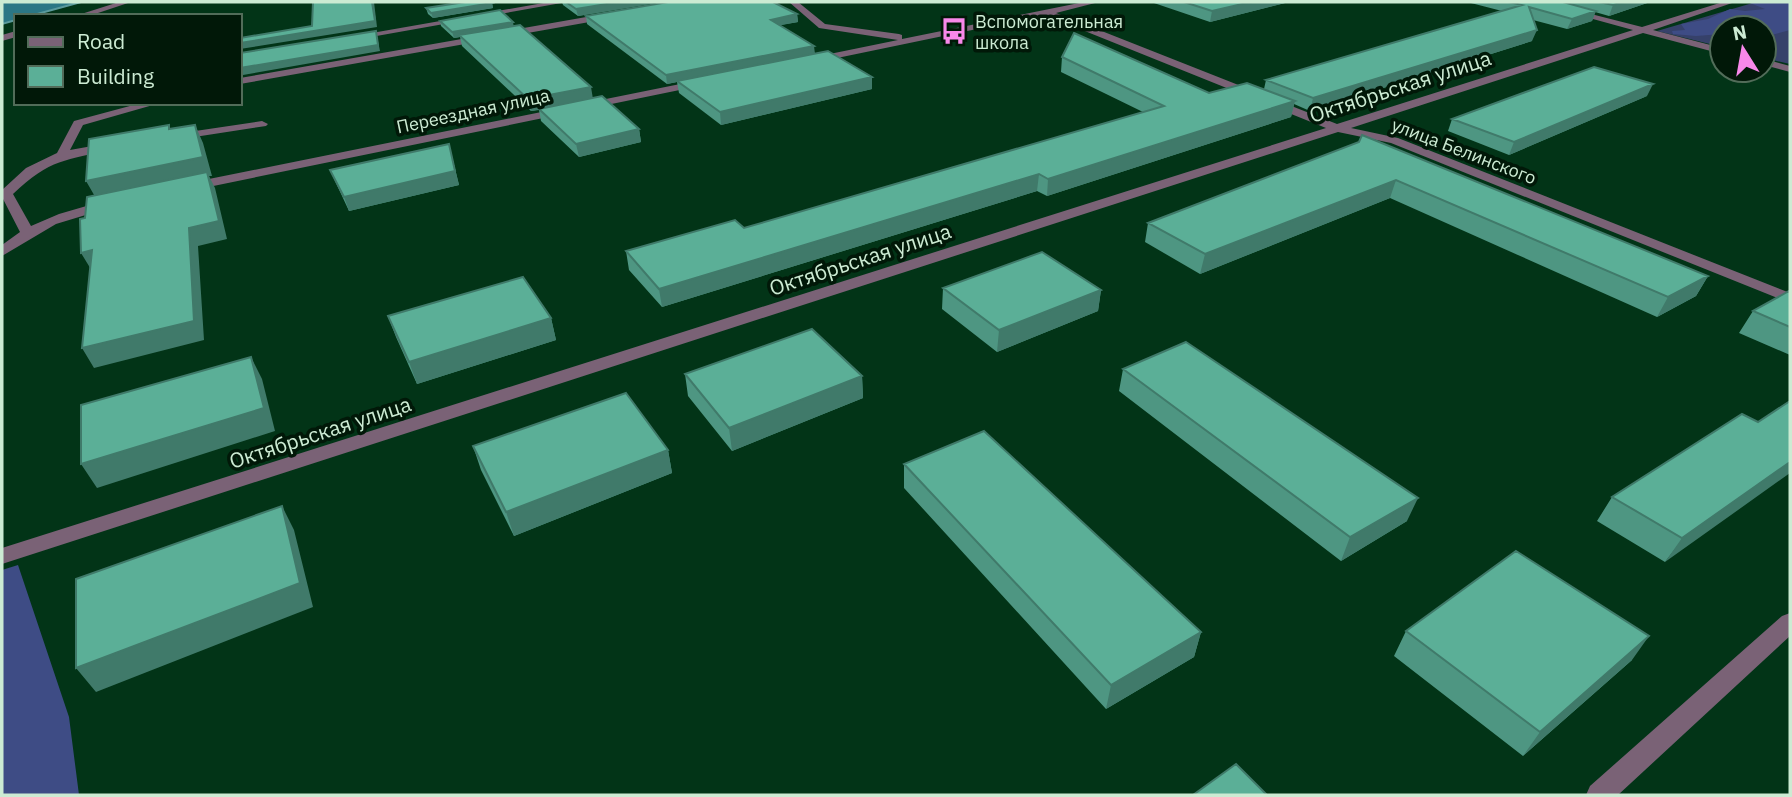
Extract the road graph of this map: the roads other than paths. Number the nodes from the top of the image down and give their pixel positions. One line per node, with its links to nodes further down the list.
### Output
1 (127, 2): 8 (street)
2 (563, 2): 11 (street)
3 (793, 2): 12 (street)
4 (1094, 2): 7 (street)
5 (1535, 2): 10 (street)
6 (1731, 2): 10 (street, Октябрьская улица)
7 (1046, 12): 12 (street); 19 (street, улица Белинского)
8 (86, 14)
9 (621, 14): 15 (street)
10 (1642, 30): 13 (street); 19 (street, Октябрьская улица)
11 (348, 38)
12 (913, 39): 14 (street)
13 (1708, 47)
14 (804, 61)
15 (242, 81)
16 (709, 81): 23 (street, Переездная улица)
17 (147, 105): 22 (street)
18 (262, 124): 20 (street)
19 (1337, 128): 27 (street, улица Белинского); 28 (street, Октябрьская улица)
20 (155, 140)
21 (128, 145): 22 (street)
22 (62, 155): 25 (street)
23 (179, 189)
24 (125, 200): 25 (street)
25 (27, 232): 26 (street)
26 (2, 253)
27 (1790, 298)
28 (2, 556)
29 (1790, 622): 30 (street)
30 (1599, 795)

